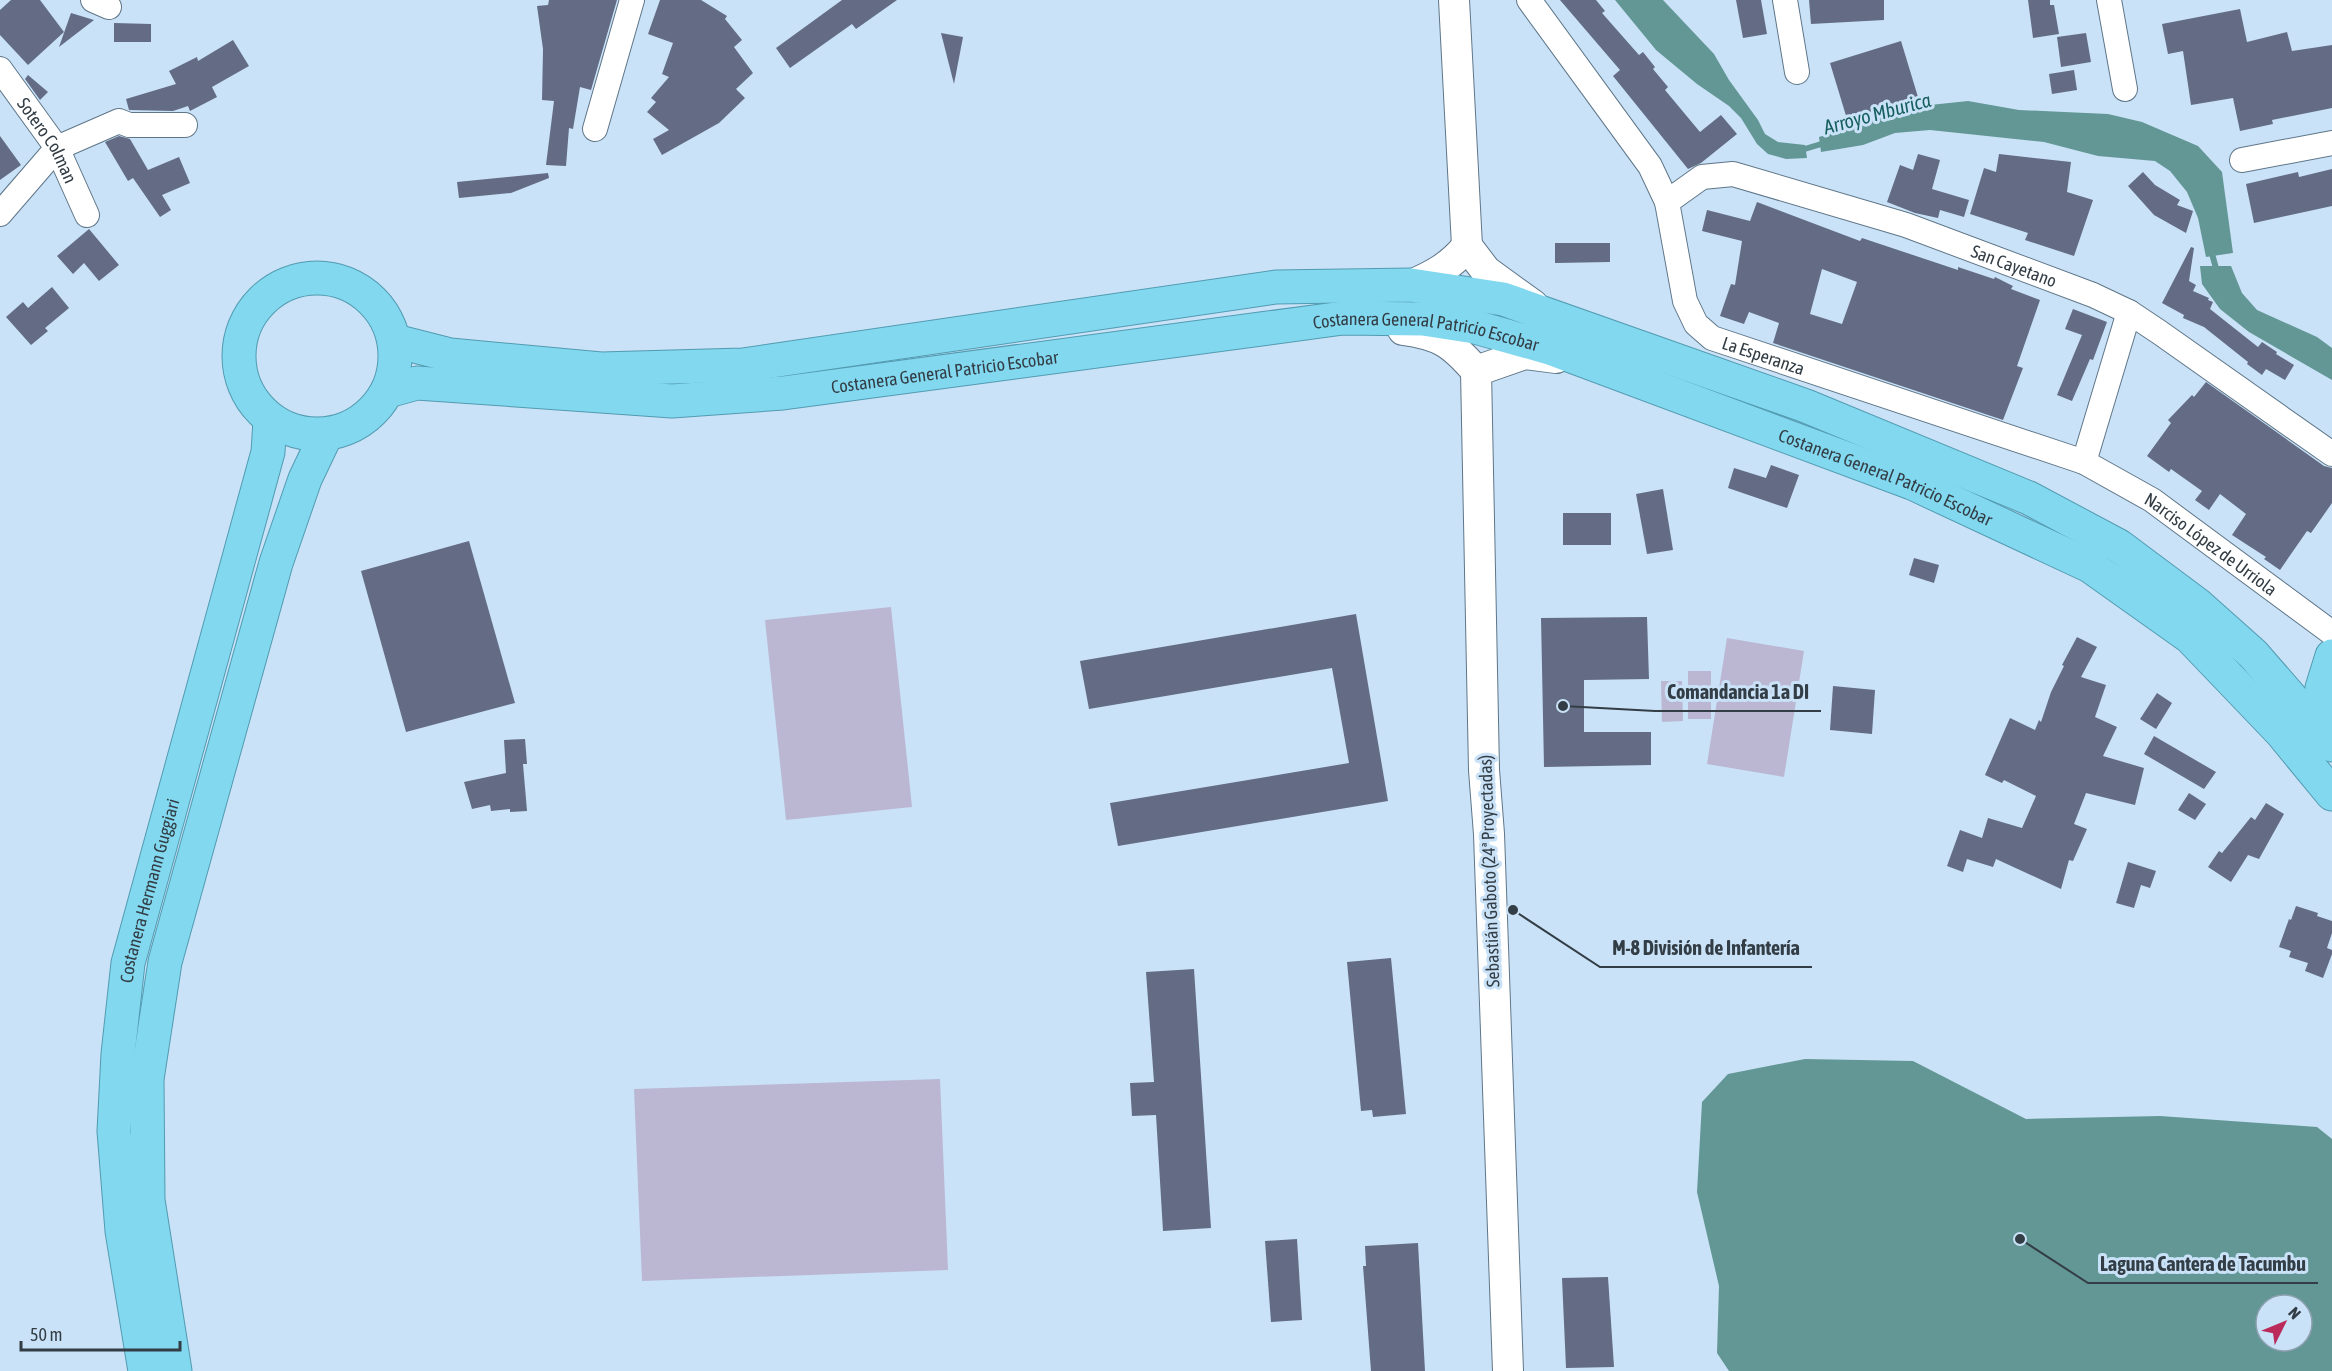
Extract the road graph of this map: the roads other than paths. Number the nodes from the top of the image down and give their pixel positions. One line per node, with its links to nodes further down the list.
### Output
1 (632, 0): 10 (street)
2 (1454, 0): 17 (street)
3 (1529, 0): 14 (street, La Esperanza)
4 (1785, 0): 7 (street)
5 (2109, 0): 8 (street)
6 (0, 69): 12 (street, Sotero Colman)
7 (1797, 72)
8 (2125, 89)
9 (185, 125): 12 (street)
10 (595, 129)
11 (2332, 143): 13 (street)
12 (57, 148): 15 (street); 16 (street, Sotero Colman)
13 (2242, 160)
14 (1667, 202): 19 (street, San Cayetano); 29 (street, La Esperanza)
15 (0, 214)
16 (87, 214)
17 (1467, 246): 18 (street); 20 (street)
18 (1411, 285): 20 (highway, Costanera General Patricio Escobar); 22 (highway, Costanera General Patricio Escobar)
19 (2128, 312): 28 (street, San Cayetano); 29 (street)
20 (1551, 316): 33 (highway, Costanera General Patricio Escobar)
21 (1343, 318): 23 (highway, Costanera General Patricio Escobar); 24 (street); 25 (highway, Costanera General Patricio Escobar)
22 (395, 341): 25 (highway); 26 (highway)
23 (1584, 360): 24 (street); 34 (highway, Costanera General Patricio Escobar)
24 (1476, 371): 37 (street, Sebastián Gaboto (24ª Proyectadas))
25 (388, 391): 27 (highway)
26 (270, 422): 27 (highway); 35 (highway, Costanera Hermann Guggiari)
27 (327, 435): 36 (highway, Costanera Hermann Guggiari)
28 (2332, 454)
29 (2084, 462): 30 (street, Narciso López de Urriola)
30 (2332, 633)
31 (2332, 656): 32 (highway)
32 (2332, 731)
33 (2332, 745)
34 (2332, 794)
35 (145, 1371)
36 (175, 1371)
37 (1508, 1371)

